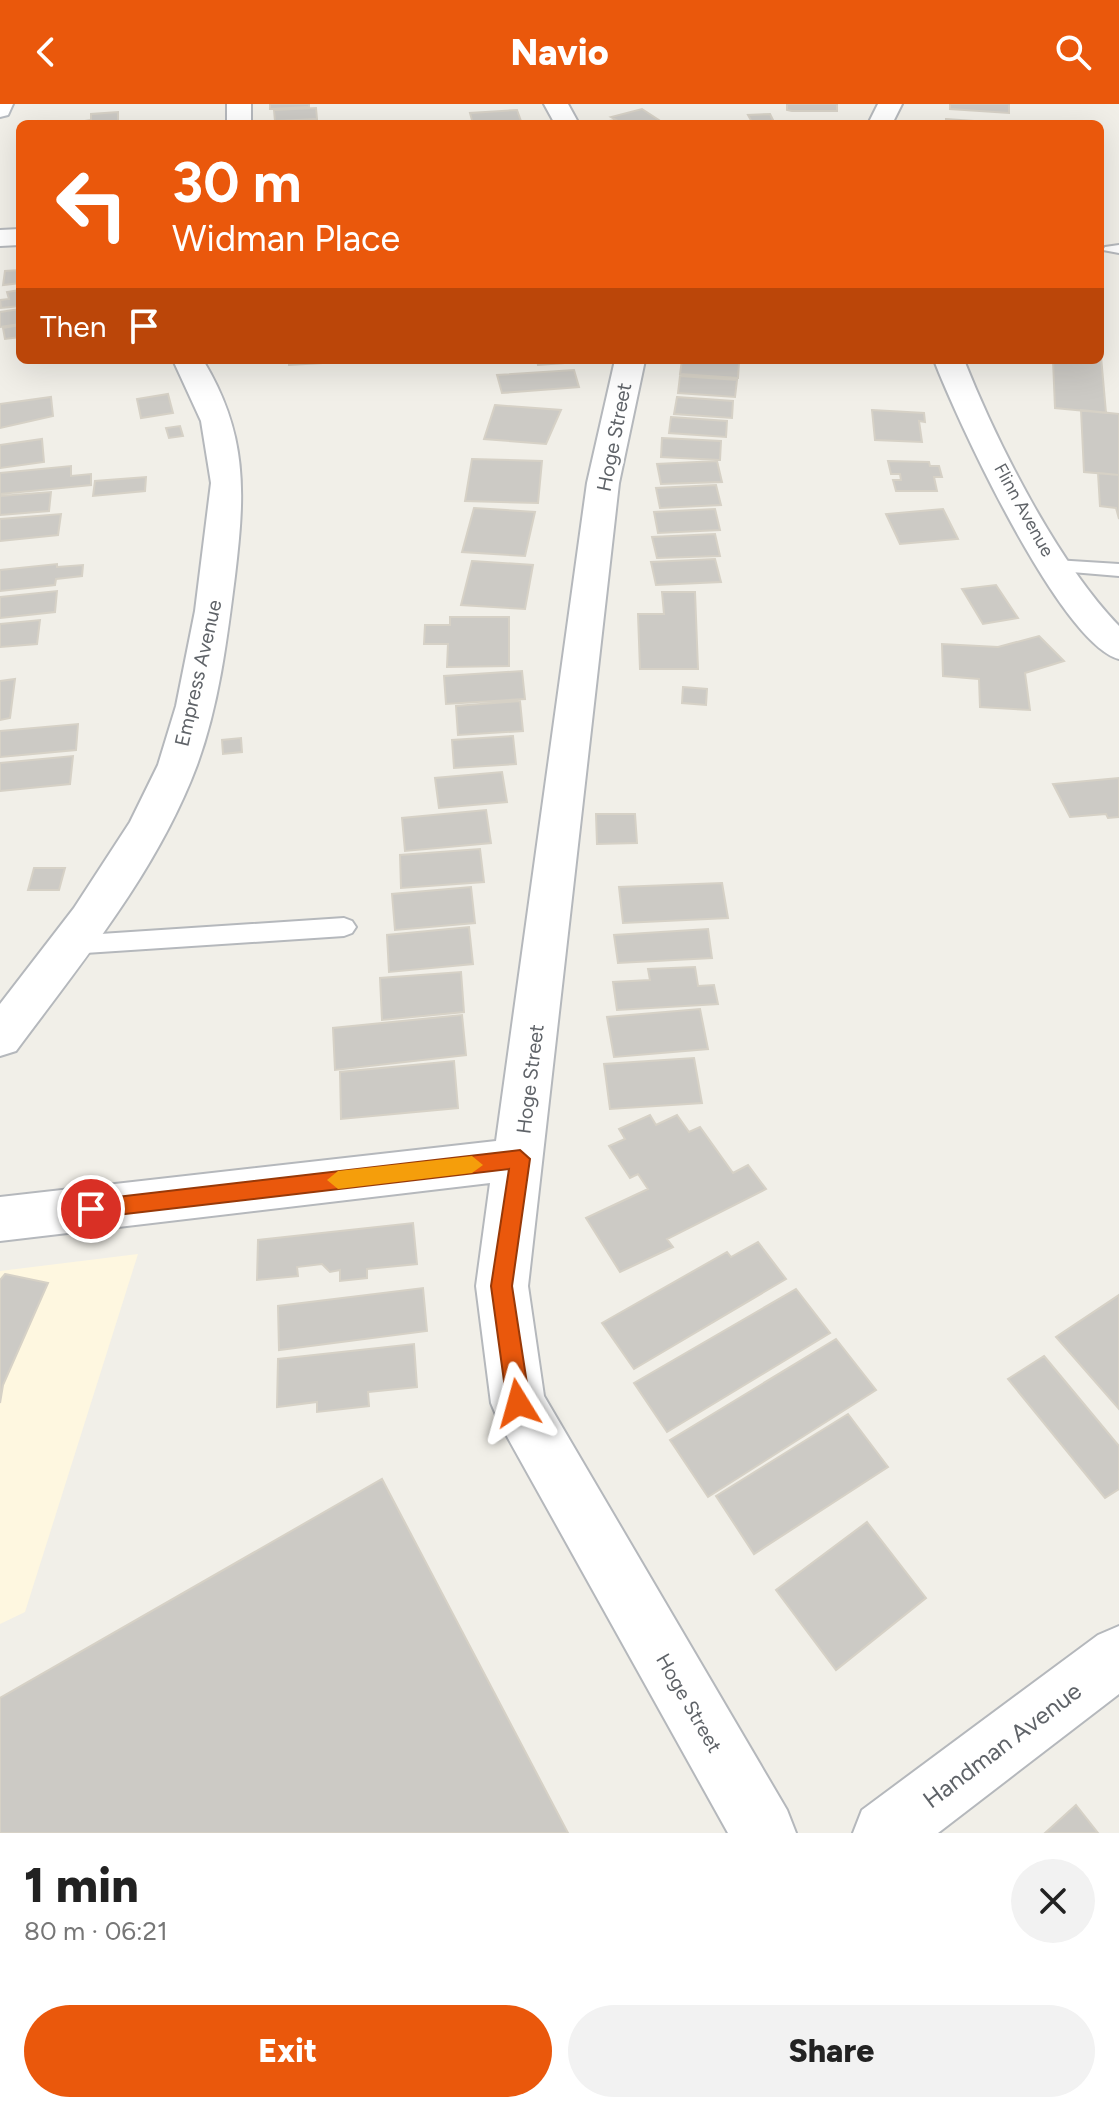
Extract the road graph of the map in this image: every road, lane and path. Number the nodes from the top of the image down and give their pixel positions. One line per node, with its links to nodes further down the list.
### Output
1 (191, 364): 8 (street, Empress Avenue)
2 (629, 364): 10 (street, Hoge Street)
3 (951, 364): 4 (street, Flinn Avenue)
4 (1055, 566): 5 (lane); 6 (street, Flinn Avenue)
5 (1119, 570)
6 (1119, 647)
7 (344, 927): 8 (lane)
8 (70, 945): 9 (street, Empress Avenue)
9 (0, 1038)
10 (520, 1159): 11 (street); 13 (street, Hoge Street)
11 (0, 1219)
12 (1119, 1656): 14 (street, Handman Avenue)
13 (764, 1833)
14 (885, 1833)

